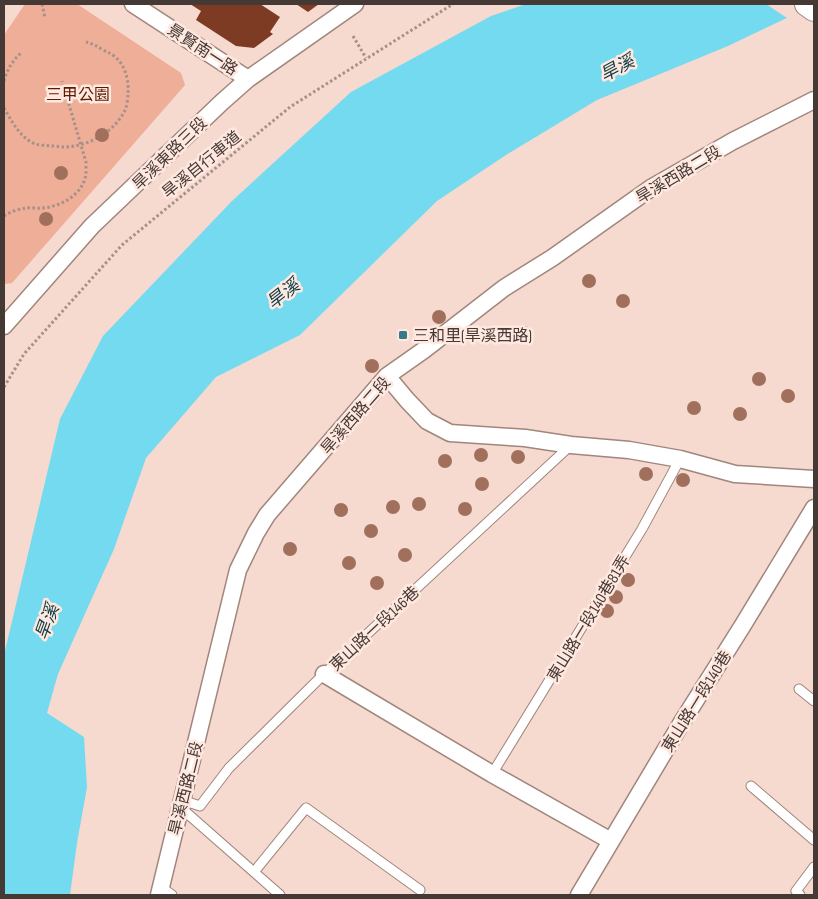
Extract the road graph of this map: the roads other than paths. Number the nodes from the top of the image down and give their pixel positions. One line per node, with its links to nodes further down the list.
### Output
1 (133, 4): 5 (street, 景賢南一路)
2 (355, 4): 5 (street, 旱溪東路三段)
3 (807, 4): 4 (main road)
4 (814, 9)
5 (248, 79): 7 (street, 旱溪東路三段)
6 (814, 100): 8 (street, 旱溪西路二段)
7 (4, 326)
8 (387, 376): 9 (street); 18 (street, 旱溪西路二段)
9 (571, 445): 10 (street); 13 (lane, 東山路一段146巷)
10 (680, 459): 11 (street); 16 (lane, 東山路一段140巷81弄)
11 (814, 479)
12 (814, 508): 20 (street, 東山路一段140巷)
13 (324, 674): 16 (street); 18 (lane, 東山路一段146巷)
14 (799, 689): 15 (lane)
15 (814, 701)
16 (492, 774): 20 (street)
17 (751, 786): 19 (lane)
18 (181, 804): 22 (lane); 24 (street, 旱溪西路二段)
19 (814, 840)
20 (611, 841): 26 (street, 東山路一段140巷)
21 (814, 867): 27 (lane)
22 (254, 872): 23 (lane); 25 (lane)
23 (420, 890)
24 (164, 892)
25 (280, 895)
26 (579, 895)
27 (800, 895)

